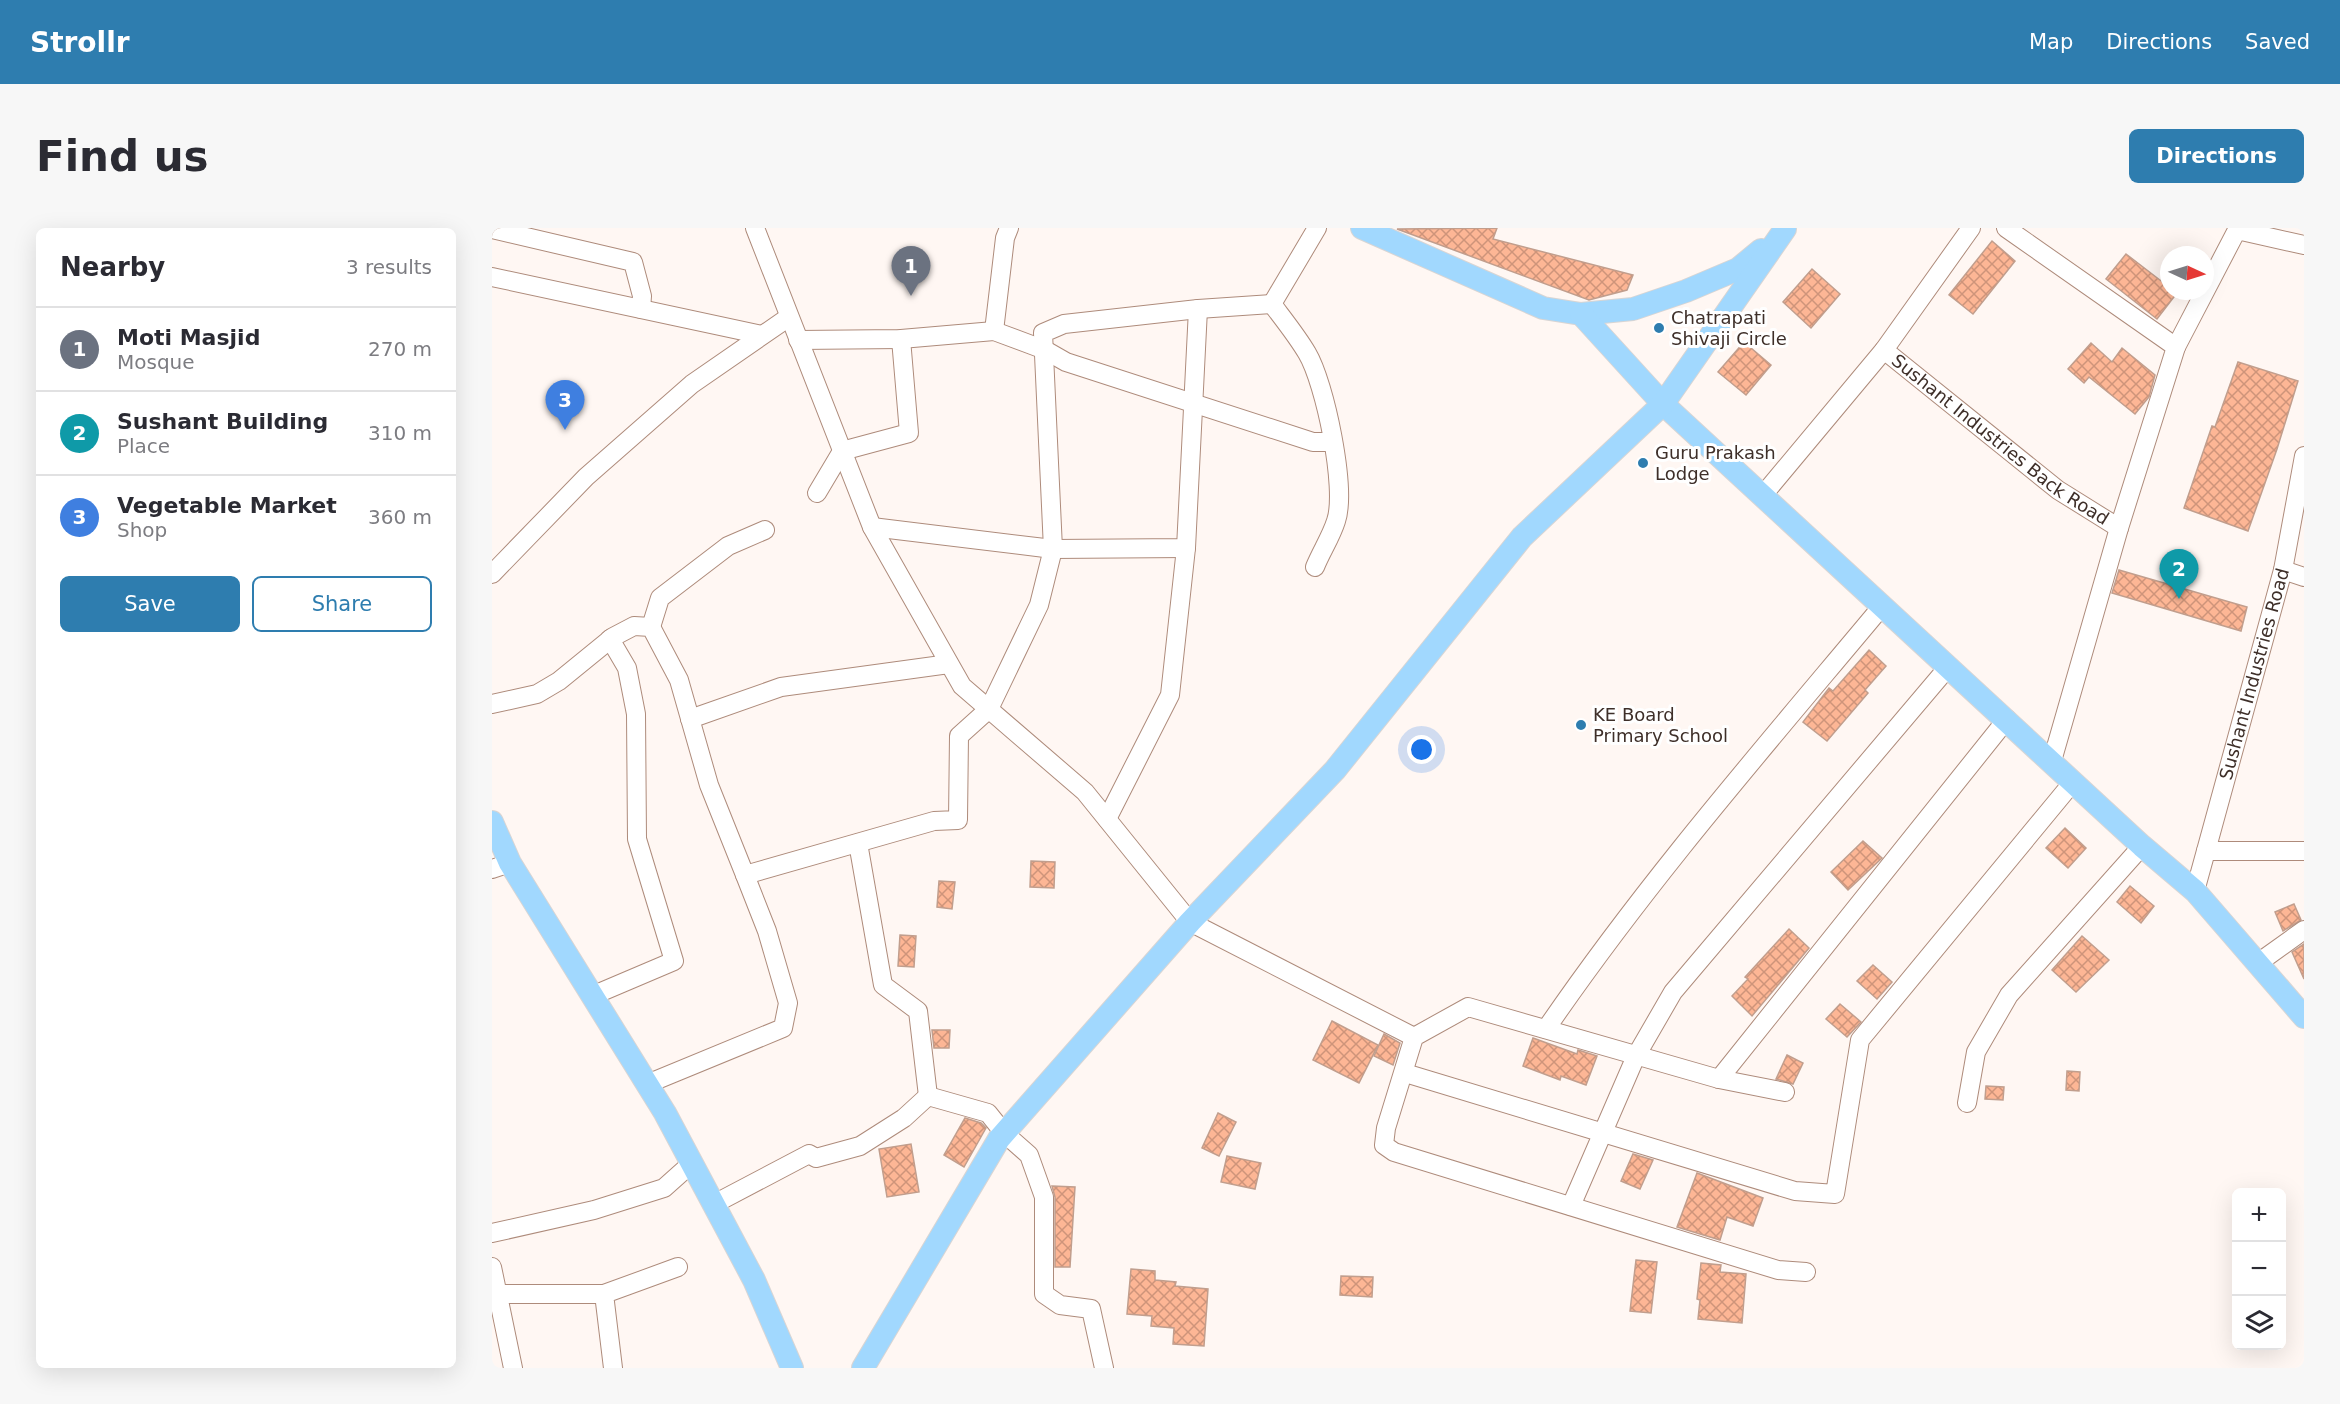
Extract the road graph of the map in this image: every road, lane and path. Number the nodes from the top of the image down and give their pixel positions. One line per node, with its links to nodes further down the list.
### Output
1 (755, 228): 16 (street)
2 (1009, 228): 17 (street)
3 (1317, 228): 12 (street)
4 (1362, 228): 15 (main road)
5 (1971, 228): 22 (street, Sushant Industries Back Road)
6 (2007, 228): 21 (street)
7 (492, 229): 13 (street)
8 (1786, 229): 15 (main road); 25 (main road)
9 (2236, 229): 10 (street); 21 (street, Sushant Industries Back Road)
10 (2304, 244)
11 (492, 277): 13 (street)
12 (1272, 304): 14 (street); 26 (street)
13 (641, 309): 18 (street)
14 (1198, 309): 23 (street); 24 (street)
15 (1581, 314): 25 (main road)
16 (789, 317): 18 (street); 20 (street)
17 (994, 331): 19 (street); 23 (street)
18 (762, 335): 38 (street)
19 (901, 339): 20 (street); 27 (street)
20 (798, 340): 27 (street)
21 (2176, 347): 32 (street, Sushant Industries Back Road)
22 (1884, 350): 30 (street, Sushant Industries Back Road); 32 (street, Sushant Industries Back Road)
23 (1045, 351): 24 (street); 35 (street)
24 (1194, 402): 26 (street); 34 (street)
25 (1663, 404): 30 (main road); 60 (main road)
26 (1331, 442): 36 (street)
27 (842, 451): 29 (street); 31 (street)
28 (2304, 456): 37 (street, Sushant Industries Road)
29 (817, 493)
30 (1763, 495): 40 (main road)
31 (872, 527): 35 (street); 43 (street)
32 (2118, 528): 49 (street, Sushant Industries Back Road)
33 (765, 530): 41 (street)
34 (1186, 548): 35 (street); 51 (street)
35 (1053, 549): 46 (street)
36 (1315, 567)
37 (2283, 570): 39 (street); 55 (street, Sushant Industries Road)
38 (492, 574)
39 (2304, 577)
40 (1882, 605): 44 (main road); 65 (street)
41 (651, 627): 42 (street); 47 (street)
42 (610, 639): 45 (street); 63 (street)
43 (949, 664): 46 (street); 47 (street)
44 (1949, 666): 48 (main road); 67 (street)
45 (492, 704)
46 (989, 709): 51 (street); 53 (street)
47 (690, 718): 58 (street)
48 (2007, 719): 49 (main road); 69 (street)
49 (2052, 761): 50 (main road)
50 (2073, 782): 54 (main road); 75 (street)
51 (1107, 819): 60 (street)
52 (492, 822): 57 (main road)
53 (858, 843): 58 (street); 72 (street)
54 (2142, 846): 59 (main road); 73 (street)
55 (2206, 851): 56 (street); 59 (street, Sushant Industries Road)
56 (2304, 851)
57 (501, 866): 63 (main road)
58 (745, 875): 70 (street)
59 (2195, 891): 62 (main road)
60 (1190, 922): 66 (street); 74 (main road)
61 (2304, 930): 62 (street)
62 (2258, 963): 64 (main road)
63 (594, 995): 70 (main road)
64 (2304, 1017)
65 (1546, 1029): 66 (street); 67 (street)
66 (1414, 1037): 68 (street)
67 (1636, 1056): 69 (street); 75 (street)
68 (1405, 1073): 75 (street); 78 (street)
69 (1719, 1079): 71 (street)
70 (647, 1084): 76 (main road)
71 (1785, 1092)
72 (928, 1096): 74 (street); 77 (street)
73 (1967, 1103)
74 (1004, 1133): 88 (main road); 89 (street)
75 (1603, 1133): 78 (street)
76 (692, 1162): 77 (main road); 79 (street)
77 (714, 1204): 87 (main road)
78 (1571, 1206): 82 (street)
79 (492, 1233)
80 (492, 1267): 83 (street)
81 (678, 1267): 84 (street)
82 (1806, 1272)
83 (498, 1294): 84 (street); 85 (street)
84 (604, 1294): 86 (street)
85 (513, 1368)
86 (613, 1368)
87 (792, 1368)
88 (862, 1368)
89 (1104, 1368)

